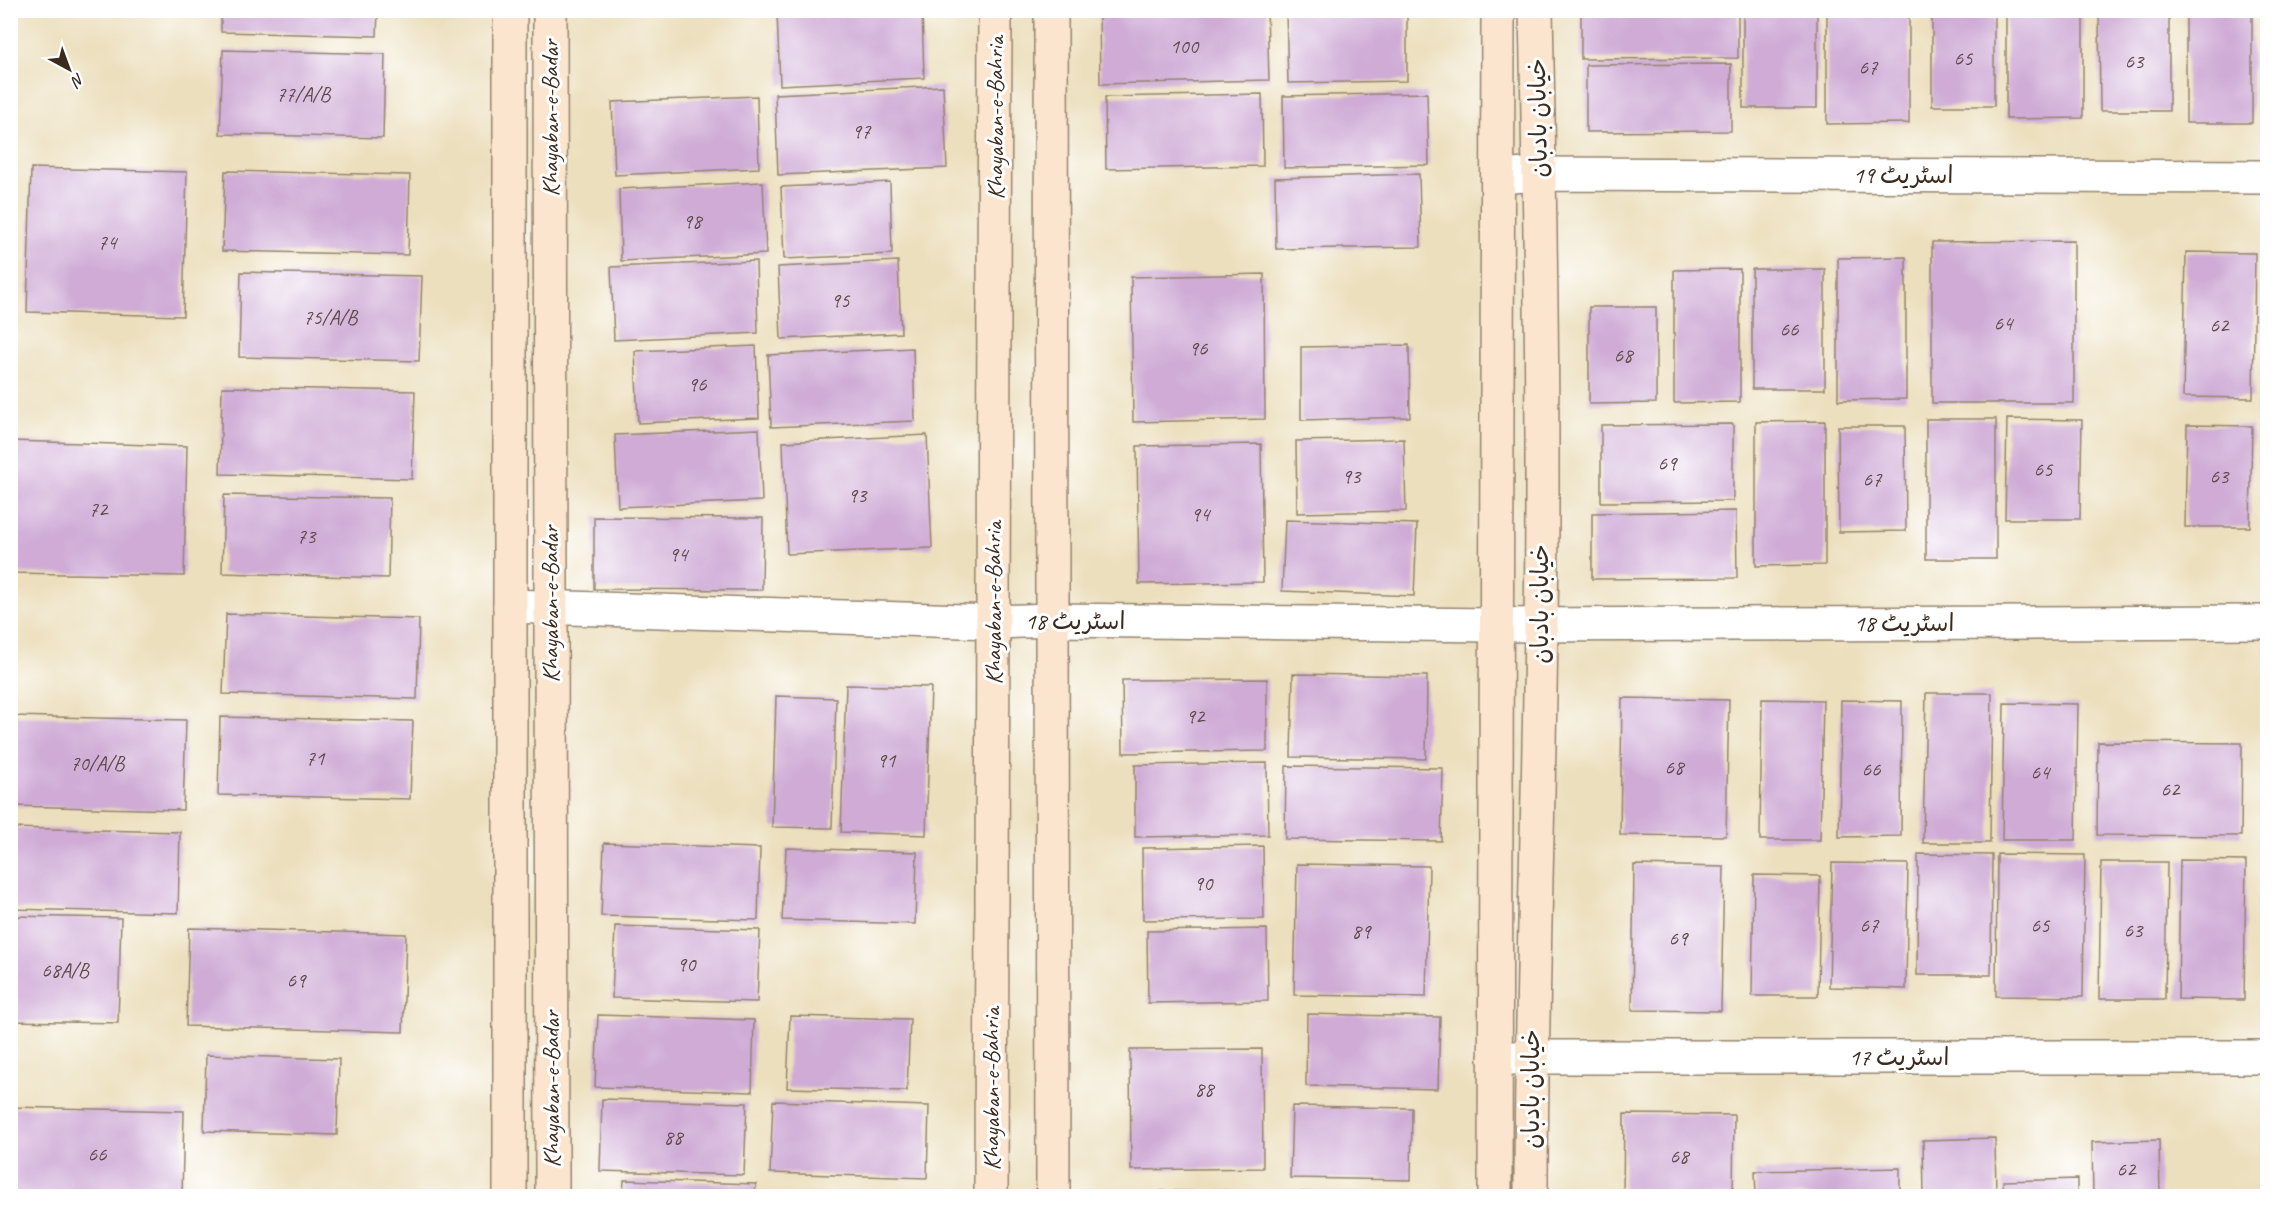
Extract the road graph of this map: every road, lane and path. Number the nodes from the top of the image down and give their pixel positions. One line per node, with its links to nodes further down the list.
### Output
1 (510, 10): 10 (main road, Khayaban-e-Badar)
2 (550, 10): 11 (main road, Khayaban-e-Badar)
3 (995, 10): 13 (main road, Khayaban-e-Bahria)
4 (1051, 10): 12 (main road)
5 (1498, 10): 8 (main road, خیابان بادبان)
6 (1536, 10): 7 (main road, خیابان بادبان)
7 (1539, 174): 8 (street, اسٹریٹ 19); 9 (street, اسٹریٹ 19); 15 (main road, خیابان بادبان)
8 (1498, 177): 16 (main road, خیابان بادبان)
9 (2268, 177)
10 (510, 606): 11 (street, اسٹریٹ 18); 20 (main road, Khayaban-e-Badar)
11 (550, 607): 13 (street, اسٹریٹ 18); 21 (main road, Khayaban-e-Badar)
12 (1051, 620): 13 (street, اسٹریٹ 18); 16 (street, اسٹریٹ 18); 23 (main road)
13 (993, 622): 22 (main road, Khayaban-e-Bahria)
14 (2268, 622): 15 (street, اسٹریٹ 18)
15 (1541, 623): 16 (street, اسٹریٹ 18); 17 (main road, خیابان بادبان)
16 (1496, 625): 19 (main road, خیابان بادبان)
17 (1531, 1057): 18 (street, اسٹریٹ 17); 19 (street, اسٹریٹ 17); 25 (main road, خیابان بادبان)
18 (2268, 1057)
19 (1495, 1059): 24 (main road, خیابان بادبان)
20 (510, 1197)
21 (552, 1197)
22 (991, 1197)
23 (1053, 1197)
24 (1495, 1197)
25 (1531, 1197)

